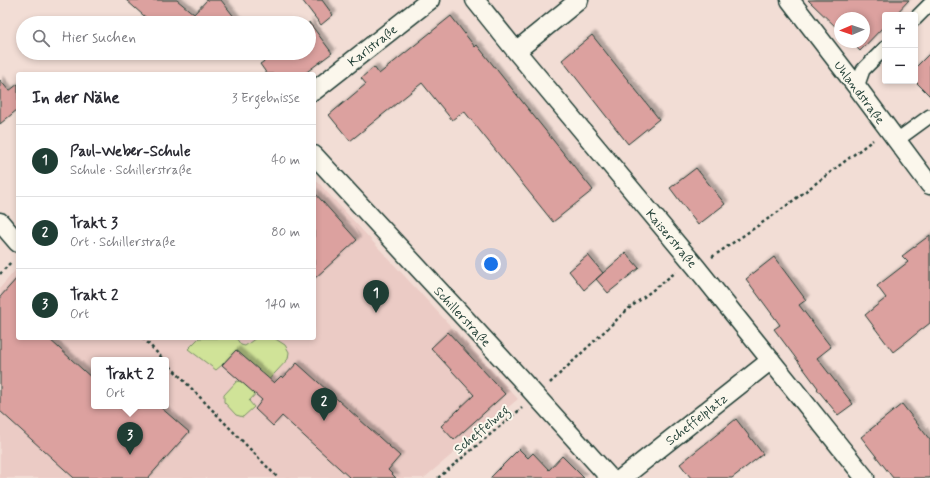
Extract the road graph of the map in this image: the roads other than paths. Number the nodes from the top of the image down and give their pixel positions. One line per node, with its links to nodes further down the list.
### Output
1 (430, 0): 10 (street, Karlstraße)
2 (475, 0): 7 (street, Kaiserstraße)
3 (579, 0): 7 (street)
4 (790, 0): 9 (street, Uhlandstraße)
5 (930, 4): 6 (street)
6 (918, 16)
7 (516, 51): 17 (street, Kaiserstraße)
8 (882, 51): 9 (street)
9 (857, 87): 12 (street, Uhlandstraße)
10 (316, 89)
11 (930, 116): 12 (street)
12 (892, 134): 14 (street, Uhlandstraße)
13 (316, 157): 18 (street, Schillerstraße)
14 (930, 185)
15 (0, 222): 16 (street)
16 (16, 251)
17 (771, 360): 19 (street, Scheffelplatz); 20 (street, Kaiserstraße)
18 (610, 478)
19 (622, 478)
20 (865, 478)

